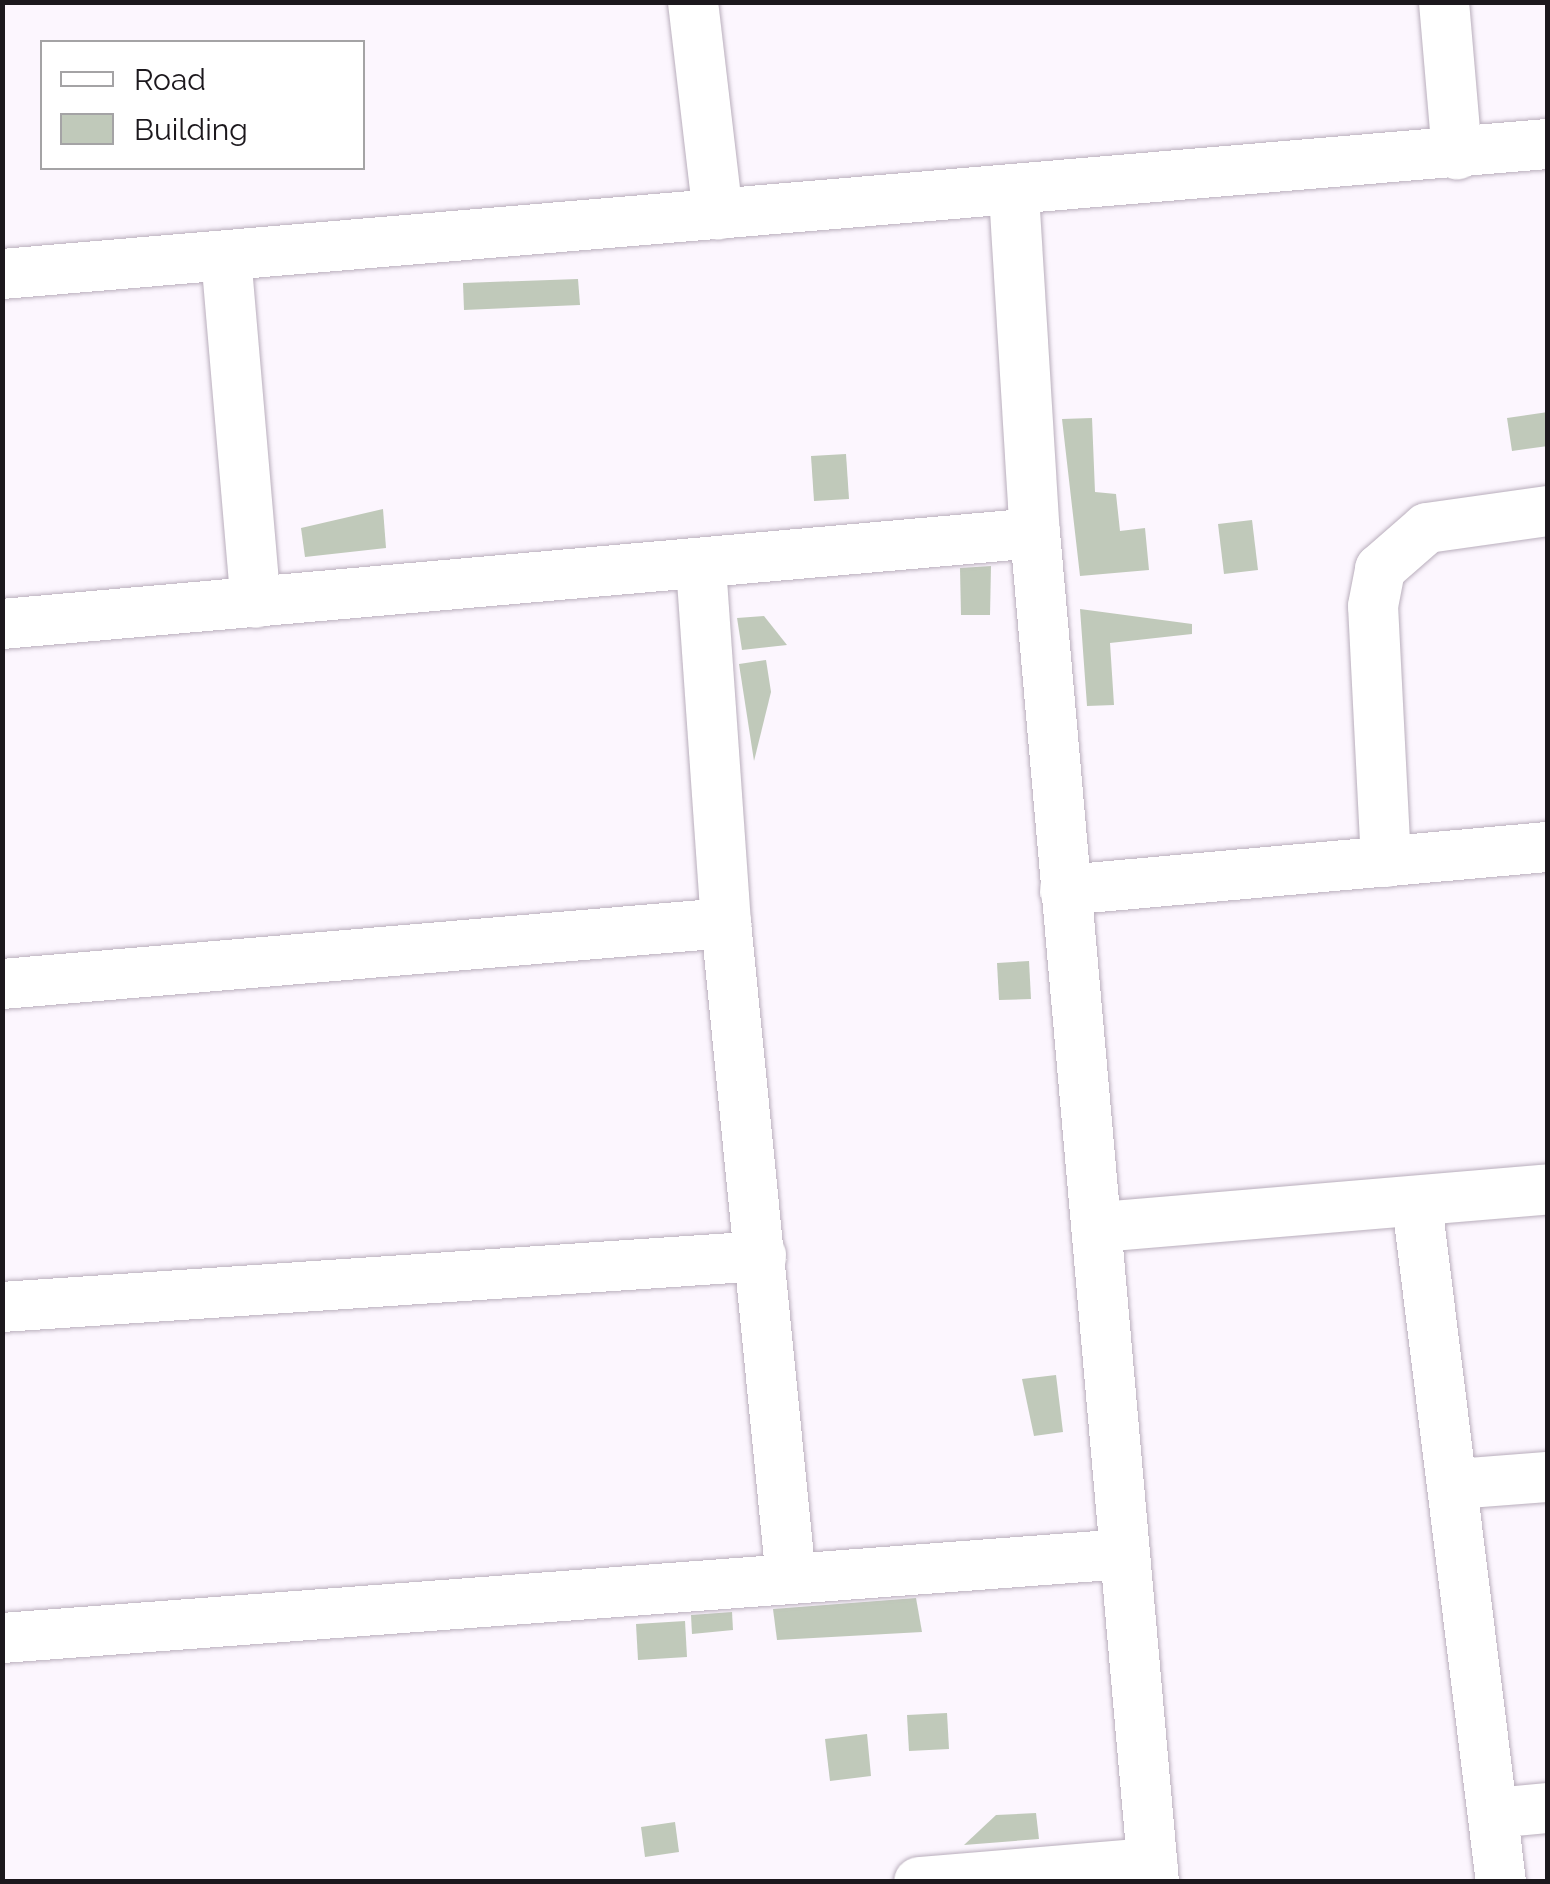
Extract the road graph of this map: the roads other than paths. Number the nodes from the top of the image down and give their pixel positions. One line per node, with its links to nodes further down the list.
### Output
1 (694, 2): 6 (street)
2 (1444, 2): 4 (street)
3 (1548, 144): 4 (street)
4 (1457, 154): 5 (street)
5 (1014, 194): 6 (street); 10 (street)
6 (718, 215): 7 (street)
7 (226, 256): 8 (street); 12 (street)
8 (2, 274)
9 (1548, 511): 15 (street)
10 (1035, 534): 11 (street); 16 (street)
11 (702, 566): 12 (street); 17 (street)
12 (256, 603): 13 (street)
13 (2, 624)
14 (1548, 846): 15 (street)
15 (1386, 862): 16 (street)
16 (1065, 890): 21 (street)
17 (726, 923): 18 (street); 22 (street)
18 (2, 984)
19 (1548, 1189): 20 (street)
20 (1418, 1204): 21 (street); 25 (street)
21 (1100, 1227): 26 (street)
22 (761, 1256): 23 (street); 27 (street)
23 (2, 1307)
24 (1548, 1477): 25 (street)
25 (1456, 1484): 30 (street)
26 (1124, 1554): 27 (street); 31 (street)
27 (791, 1579): 28 (street)
28 (2, 1638)
29 (1548, 1808): 30 (street)
30 (1494, 1813): 33 (street)
31 (1153, 1872): 32 (street)
32 (919, 1882)
33 (1501, 1882)

